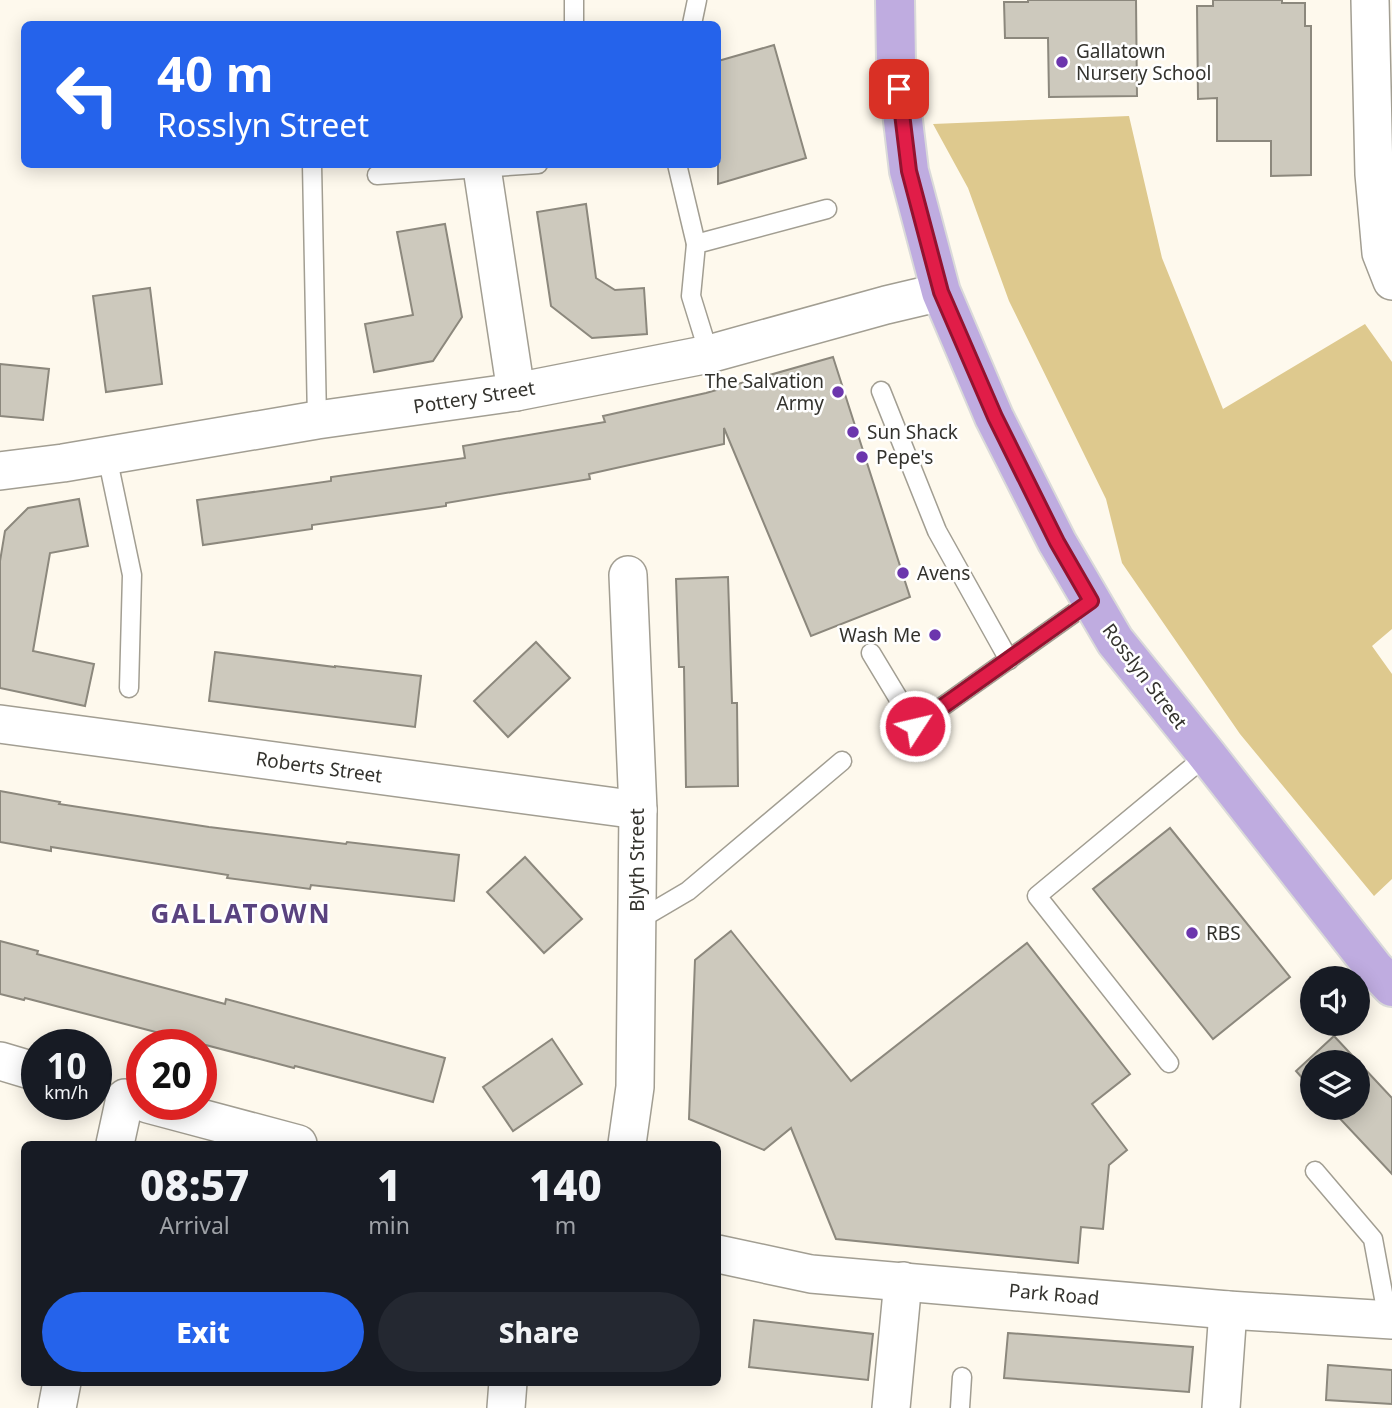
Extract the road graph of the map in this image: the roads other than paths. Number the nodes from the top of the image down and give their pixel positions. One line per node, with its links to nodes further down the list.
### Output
1 (574, 0): 5 (lane)
2 (697, 0): 6 (lane)
3 (895, 0): 14 (main road, Rosslyn Street)
4 (1370, 0): 13 (street)
5 (575, 21)
6 (693, 21)
7 (312, 168): 18 (lane)
8 (482, 168): 10 (lane); 17 (street)
9 (678, 168): 12 (lane)
10 (377, 175)
11 (827, 209): 12 (lane)
12 (696, 244): 15 (lane)
13 (1392, 281)
14 (941, 292): 15 (street, Pottery Street); 22 (main road, Rosslyn Street)
15 (709, 354): 17 (street, Pottery Street)
16 (881, 391): 24 (lane)
17 (516, 392): 18 (street, Pottery Street)
18 (317, 420): 19 (street, Pottery Street)
19 (107, 456): 20 (street, Pottery Street); 25 (lane)
20 (0, 471)
21 (628, 575): 29 (street, Blyth Street)
22 (1091, 601): 24 (lane); 27 (main road, Rosslyn Street)
23 (871, 653): 24 (lane)
24 (1009, 660)
25 (128, 688)
26 (0, 724): 29 (street, Roberts Street)
27 (1207, 755): 31 (main road, Rosslyn Street); 33 (lane)
28 (842, 761): 30 (lane)
29 (638, 810): 30 (street, Blyth Street)
30 (637, 920): 39 (street, Blyth Street)
31 (1392, 987)
32 (0, 1061): 34 (street)
33 (1169, 1063)
34 (21, 1067)
35 (126, 1106): 37 (street)
36 (207, 1120): 38 (street)
37 (116, 1141)
38 (287, 1141)
39 (628, 1141)
40 (1315, 1171): 44 (lane)
41 (721, 1255): 42 (street, Park Road)
42 (903, 1281): 43 (street, Park Road); 50 (street)
43 (1228, 1310): 44 (street, Park Road); 52 (street)
44 (1390, 1320)
45 (962, 1377): 51 (lane)
46 (61, 1386): 48 (street)
47 (508, 1386): 49 (street)
48 (57, 1408)
49 (506, 1408)
50 (891, 1408)
51 (960, 1408)
52 (1221, 1408)

